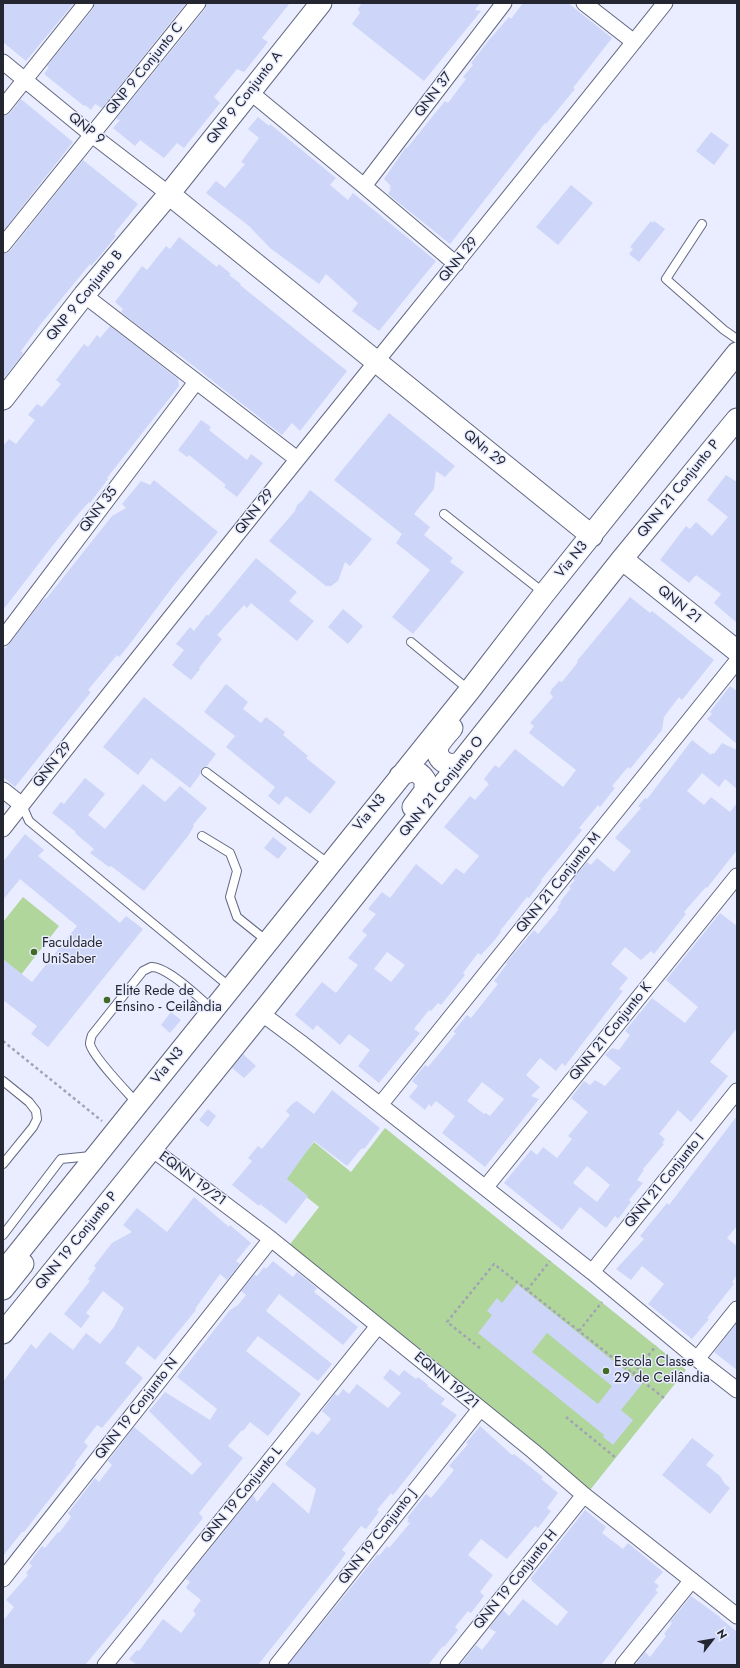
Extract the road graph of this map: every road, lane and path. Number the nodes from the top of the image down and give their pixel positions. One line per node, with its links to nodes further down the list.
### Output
1 (86, 3): 9 (street)
2 (198, 3): 12 (street, QNP 9 Conjunto C)
3 (321, 3): 10 (main road, QNP 9 Conjunto A)
4 (504, 3): 13 (street, QNN 37)
5 (584, 3): 7 (street)
6 (665, 3): 7 (street, QNN 29)
7 (634, 42): 17 (street, QNN 29)
8 (3, 62): 9 (street, QNP 9)
9 (25, 79): 11 (street); 12 (street, QNP 9)
10 (250, 92): 13 (street); 14 (main road, QNP 9 Conjunto A)
11 (3, 107)
12 (92, 134): 14 (street, QNP 9); 16 (street, QNP 9 Conjunto C)
13 (364, 186): 17 (street)
14 (169, 194): 18 (main road, QNP 9 Conjunto B); 21 (main road)
15 (702, 224): 19 (lane)
16 (3, 245)
17 (456, 264): 21 (street, QNN 29)
18 (84, 295): 22 (street); 23 (main road, QNP 9 Conjunto B)
19 (737, 339)
20 (737, 353): 27 (main road, Via N3)
21 (377, 361): 25 (street, QNN 29); 27 (main road, QNn 29)
22 (196, 382): 25 (street); 31 (street, QNN 35)
23 (3, 399)
24 (737, 419): 28 (main road, QNN 21 Conjunto P)
25 (297, 459): 40 (street, QNN 29)
26 (444, 514): 29 (lane)
27 (592, 536): 29 (main road, Via N3)
28 (622, 559): 33 (main road, QNN 21); 36 (main road, QNN 21 Conjunto O)
29 (544, 594): 30 (main road, Via N3)
30 (525, 619): 35 (main road, Via N3); 36 (main road)
31 (3, 638)
32 (411, 642): 35 (lane)
33 (737, 651)
34 (737, 661): 53 (street, QNN 21 Conjunto M)
35 (470, 690): 38 (main road, Via N3)
36 (462, 761): 47 (main road, QNN 21 Conjunto O)
37 (206, 772): 43 (lane)
38 (400, 776): 43 (main road, Via N3); 47 (main road)
39 (3, 790): 40 (street)
40 (22, 805): 41 (street); 46 (lane)
41 (3, 829)
42 (202, 836): 45 (lane)
43 (330, 864): 45 (main road, Via N3)
44 (737, 876): 58 (street, QNN 21 Conjunto K)
45 (268, 942): 46 (main road, Via N3)
46 (230, 988): 48 (main road, Via N3)
47 (266, 1007): 53 (street); 55 (main road)
48 (212, 1010): 52 (main road, Via N3); 52 (lane)
49 (3, 1041): 54 (path)
50 (3, 1081): 57 (lane)
51 (737, 1091): 63 (street, QNN 21 Conjunto I)
52 (137, 1104): 54 (main road, Via N3)
53 (380, 1105): 58 (street)
54 (110, 1138): 56 (main road, Via N3)
55 (152, 1149): 60 (street, EQNN 19/21); 68 (main road, QNN 19 Conjunto P)
56 (92, 1161): 59 (lane); 62 (main road, Via N3); 64 (main road)
57 (3, 1164)
58 (485, 1188): 63 (street)
59 (3, 1235)
60 (271, 1239): 69 (street, EQNN 19/21); 82 (street, QNN 19 Conjunto N)
61 (550, 1261): 65 (path)
62 (3, 1272)
63 (592, 1272): 74 (street)
64 (3, 1289)
65 (527, 1290): 70 (path); 73 (path)
66 (602, 1302): 70 (path)
67 (737, 1309): 74 (street)
68 (11, 1316): 71 (main road, QNN 19 Conjunto P)
69 (378, 1326): 78 (street, EQNN 19/21); 85 (street, QNN 19 Conjunto L)
70 (579, 1330): 75 (path)
71 (3, 1333)
72 (656, 1346): 75 (path)
73 (480, 1348)
74 (698, 1359): 76 (street)
75 (633, 1374): 77 (path)
76 (737, 1390)
77 (664, 1398)
78 (480, 1409): 81 (street, EQNN 19/21); 86 (street, QNN 19 Conjunto J)
79 (566, 1417): 80 (path)
80 (616, 1458)
81 (584, 1495): 83 (street, EQNN 19/21); 87 (street, QNN 19 Conjunto H)
82 (3, 1578)
83 (692, 1580): 84 (street, EQNN 19/21); 88 (street)
84 (737, 1616)
85 (105, 1665)
86 (277, 1665)
87 (448, 1665)
88 (623, 1665)

